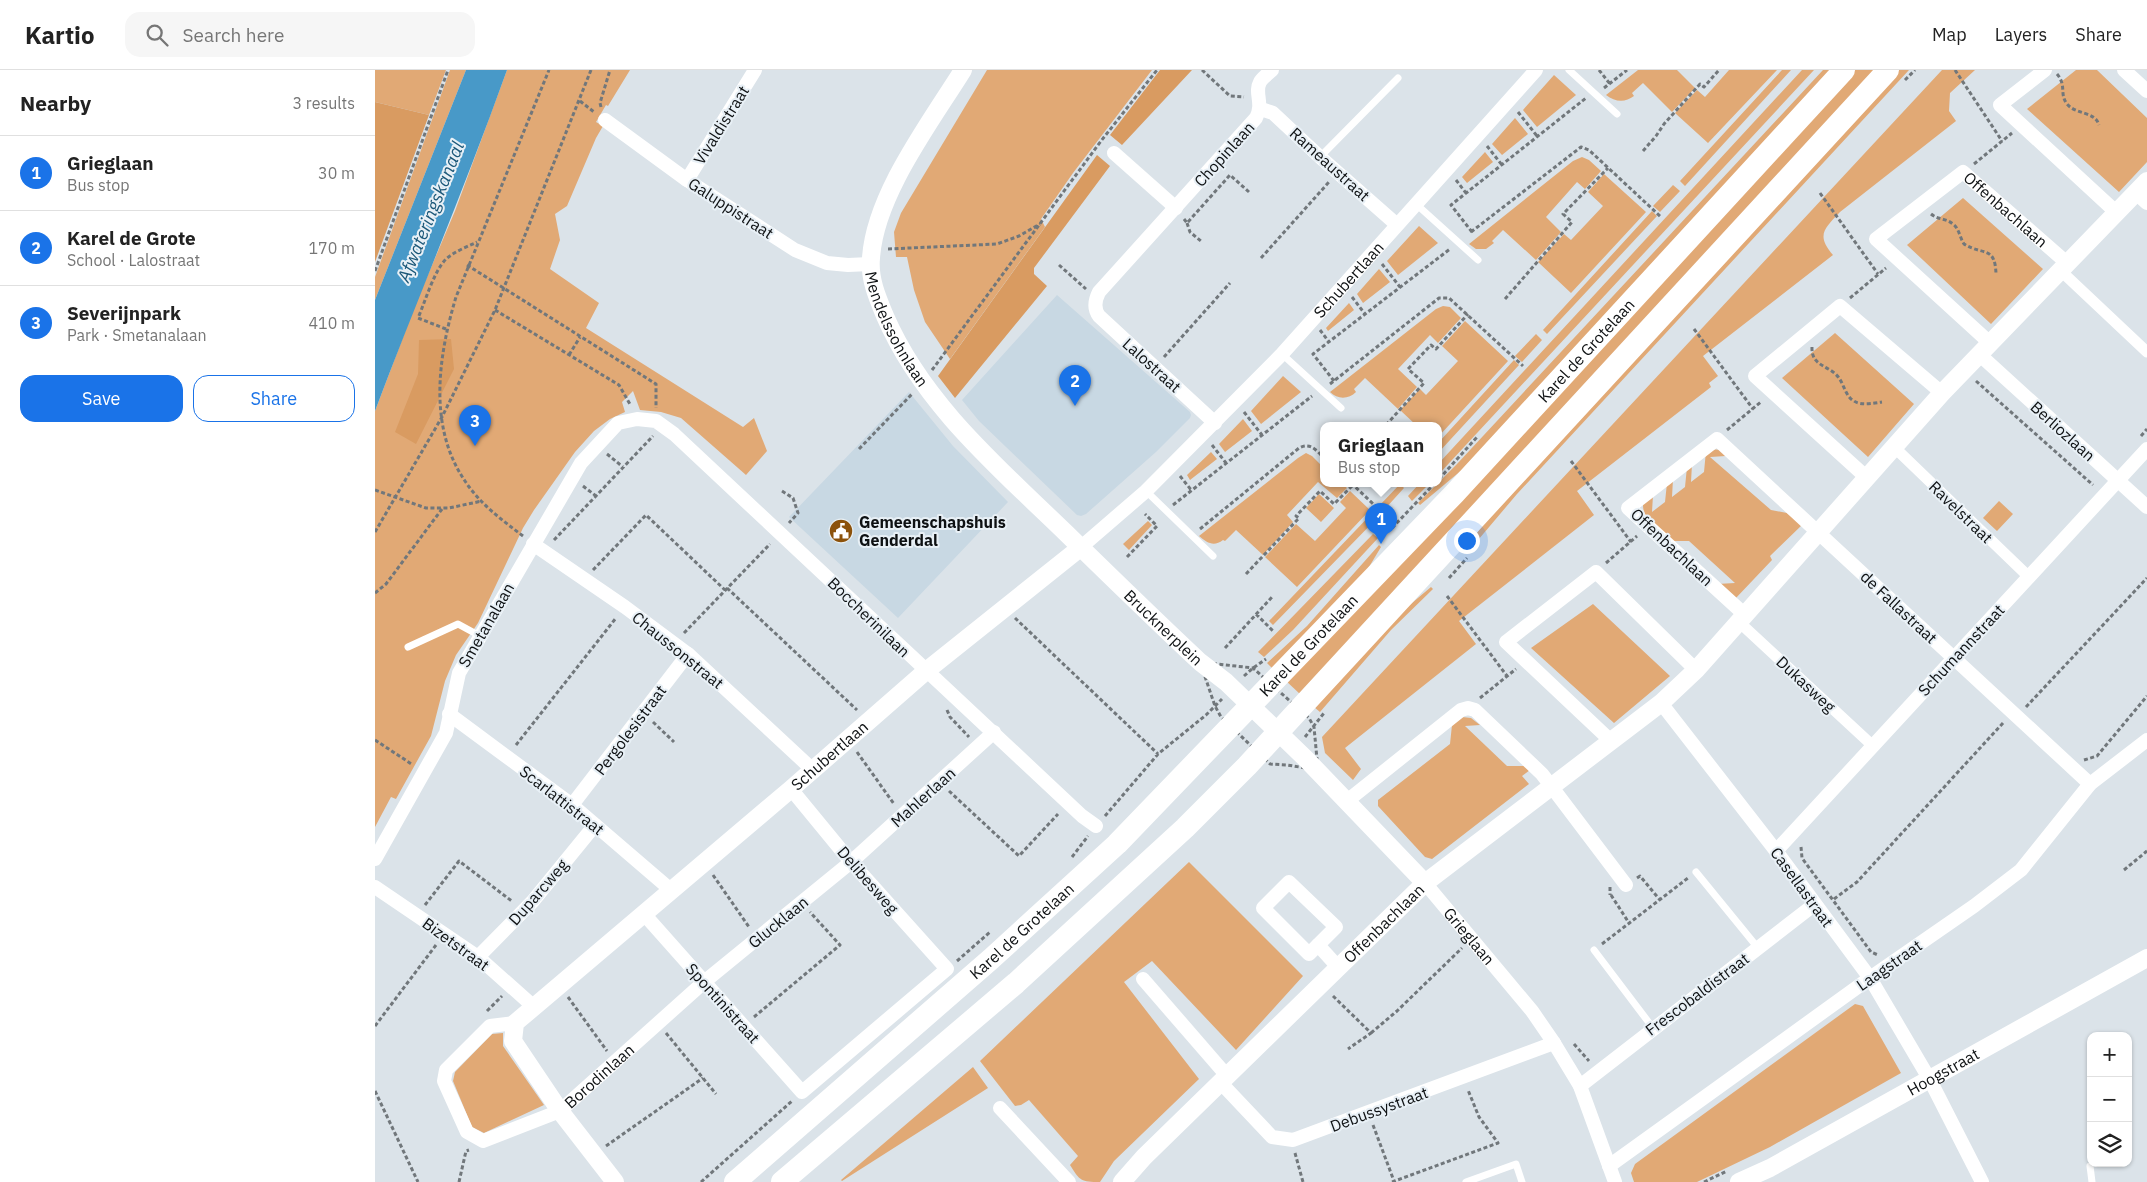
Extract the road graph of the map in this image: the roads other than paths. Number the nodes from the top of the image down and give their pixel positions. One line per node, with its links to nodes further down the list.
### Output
1 (755, 70): 17 (street, Vivaldistraat)
2 (963, 70): 23 (street, Mendelssohnlaan)
3 (1272, 70): 12 (street, Chopinlaan)
4 (1536, 70): 19 (street, Schubertlaan)
5 (1569, 70): 13 (lane)
6 (1845, 70): 53 (main road, Karel de Grotelaan)
7 (1888, 70): 56 (main road, Karel de Grotelaan)
8 (2045, 70): 21 (street)
9 (2124, 70): 11 (street)
10 (1398, 78): 16 (lane)
11 (2147, 91)
12 (1260, 103): 16 (street, Rameaustraat); 20 (street, Chopinlaan)
13 (1617, 114)
14 (605, 120): 17 (street, Galuppistraat)
15 (1114, 153): 20 (street)
16 (1320, 157): 22 (street, Rameaustraat)
17 (687, 180): 23 (street, Galuppistraat)
18 (2143, 192): 21 (street, Offenbachlaan)
19 (1415, 204): 22 (street, Schubertlaan); 24 (lane)
20 (1176, 208): 26 (street, Chopinlaan)
21 (2116, 212): 25 (street, Offenbachlaan)
22 (1396, 224): 29 (street, Schubertlaan)
23 (871, 255): 42 (street, Mendelssohnlaan)
24 (1478, 260)
25 (2064, 267): 27 (street, Offenbachlaan); 27 (street, Offenbachlaan); 28 (street)
26 (1095, 303): 33 (street, Lalostraat)
27 (1985, 349): 30 (street, Offenbachlaan); 37 (street, Berliozlaan)
28 (2147, 352)
29 (1281, 354): 31 (lane); 33 (street, Schubertlaan)
30 (1942, 393): 34 (street, Offenbachlaan); 36 (street)
31 (1341, 408)
32 (637, 419): 41 (street, Smetanalaan); 51 (street, Boccherinilaan)
33 (1215, 423): 38 (street, Schubertlaan)
34 (1894, 447): 36 (street, Offenbachlaan); 44 (street, Ravelstraat)
35 (2147, 449): 37 (street, Schumannstraat)
36 (1866, 478): 40 (street, Offenbachlaan)
37 (2118, 480): 39 (street, Berliozlaan); 44 (street, Schumannstraat)
38 (1145, 491): 42 (street, Schubertlaan); 43 (lane)
39 (2147, 507)
40 (1818, 532): 45 (street, Offenbachlaan); 45 (street, Offenbachlaan); 49 (street, de Fallastraat)
41 (538, 548): 46 (street, Smetanalaan); 48 (street, Chaussonstraat)
42 (1080, 548): 51 (street, Schubertlaan); 53 (street, Brucknerplein)
43 (1213, 556)
44 (2029, 577): 49 (street, Schumannstraat)
45 (1741, 618): 50 (street, Offenbachlaan); 59 (street, Dukasweg)
46 (480, 636): 47 (lane); 54 (street, Smetanalaan)
47 (408, 646)
48 (688, 654): 60 (street, Chaussonstraat); 65 (street, Pergolesistraat)
49 (1953, 657): 59 (street, Schumannstraat); 61 (street, de Fallastraat)
50 (1696, 670): 52 (street, Offenbachlaan); 58 (street)
51 (926, 671): 55 (street, Boccherinilaan); 60 (street, Schubertlaan)
52 (1661, 703): 58 (street, Offenbachlaan); 68 (street, Casellastraat)
53 (1250, 705): 56 (street, Grieglaan); 102 (main road, Karel de Grotelaan)
54 (449, 714): 65 (street, Scarlattistraat); 69 (street, Smetanalaan)
55 (994, 732): 66 (street, Boccherinilaan); 70 (street, Mahlerlaan)
56 (1279, 733): 64 (street, Grieglaan); 103 (main road, Karel de Grotelaan)
57 (2147, 740): 61 (street, Laagstraat)
58 (1611, 741): 62 (street, Offenbachlaan)
59 (1873, 746): 68 (street, Schumannstraat)
60 (813, 770): 63 (street, Schubertlaan)
61 (2091, 784): 85 (street, Laagstraat)
62 (1552, 787): 64 (street); 72 (street, Offenbachlaan); 73 (street)
63 (791, 789): 70 (street, Delibesweg); 75 (street, Schubertlaan)
64 (1347, 800): 72 (street, Grieglaan)
65 (572, 806): 67 (street, Scarlattistraat)
66 (1100, 821)
67 (595, 825): 75 (street, Scarlattistraat); 81 (street, Duparcweg)
68 (1776, 851): 76 (street, Casellastraat)
69 (375, 859)
70 (851, 862): 84 (street, Delibesweg); 87 (street, Glucklaan)
71 (1696, 872): 79 (lane)
72 (1425, 883): 83 (street, Offenbachlaan); 91 (street, Grieglaan)
73 (1625, 885)
74 (375, 887): 81 (street, Bizetstraat)
75 (671, 890): 77 (street, Schubertlaan)
76 (1815, 904): 79 (street, Frescobaldistraat); 85 (street, Casellastraat)
77 (644, 914): 87 (street, Spontinistraat); 88 (street, Schubertlaan)
78 (1318, 945): 78 (street); 83 (street)
79 (1758, 948): 90 (street, Frescobaldistraat)
80 (1594, 950): 90 (lane)
81 (478, 957): 88 (street, Bizetstraat)
82 (2147, 958): 93 (street, Hoogstraat)
83 (1338, 967): 92 (street, Offenbachlaan)
84 (947, 969): 95 (street, Karel de Grotelaan)
85 (1870, 978): 93 (street, Casellastraat); 98 (street, Laagstraat)
86 (1143, 979): 92 (street)
87 (704, 982): 95 (street, Spontinistraat); 97 (street, Borodinlaan)
88 (533, 1006): 89 (street, Schubertlaan)
89 (515, 1023): 97 (street); 97 (street)
90 (1653, 1028): 94 (street, Frescobaldistraat)
91 (1554, 1043): 92 (street, Debussystraat); 94 (street, Grieglaan)
92 (1224, 1080): 105 (street, Offenbachlaan)
93 (1930, 1080): 100 (street, Hoogstraat); 109 (street, Casellastraat)
94 (1585, 1081): 98 (street, Grieglaan)
95 (802, 1092)
96 (1001, 1108): 104 (street)
97 (560, 1110): 101 (street, Borodinlaan)
98 (1609, 1166): 108 (street, Grieglaan)
99 (2090, 1167): 110 (lane)
100 (1735, 1176)
101 (615, 1182)
102 (735, 1182)
103 (782, 1182)
104 (1069, 1182)
105 (1122, 1182)
106 (1466, 1182): 107 (lane)
107 (1522, 1182)
108 (1615, 1182)
109 (1982, 1182)
110 (2092, 1182)

